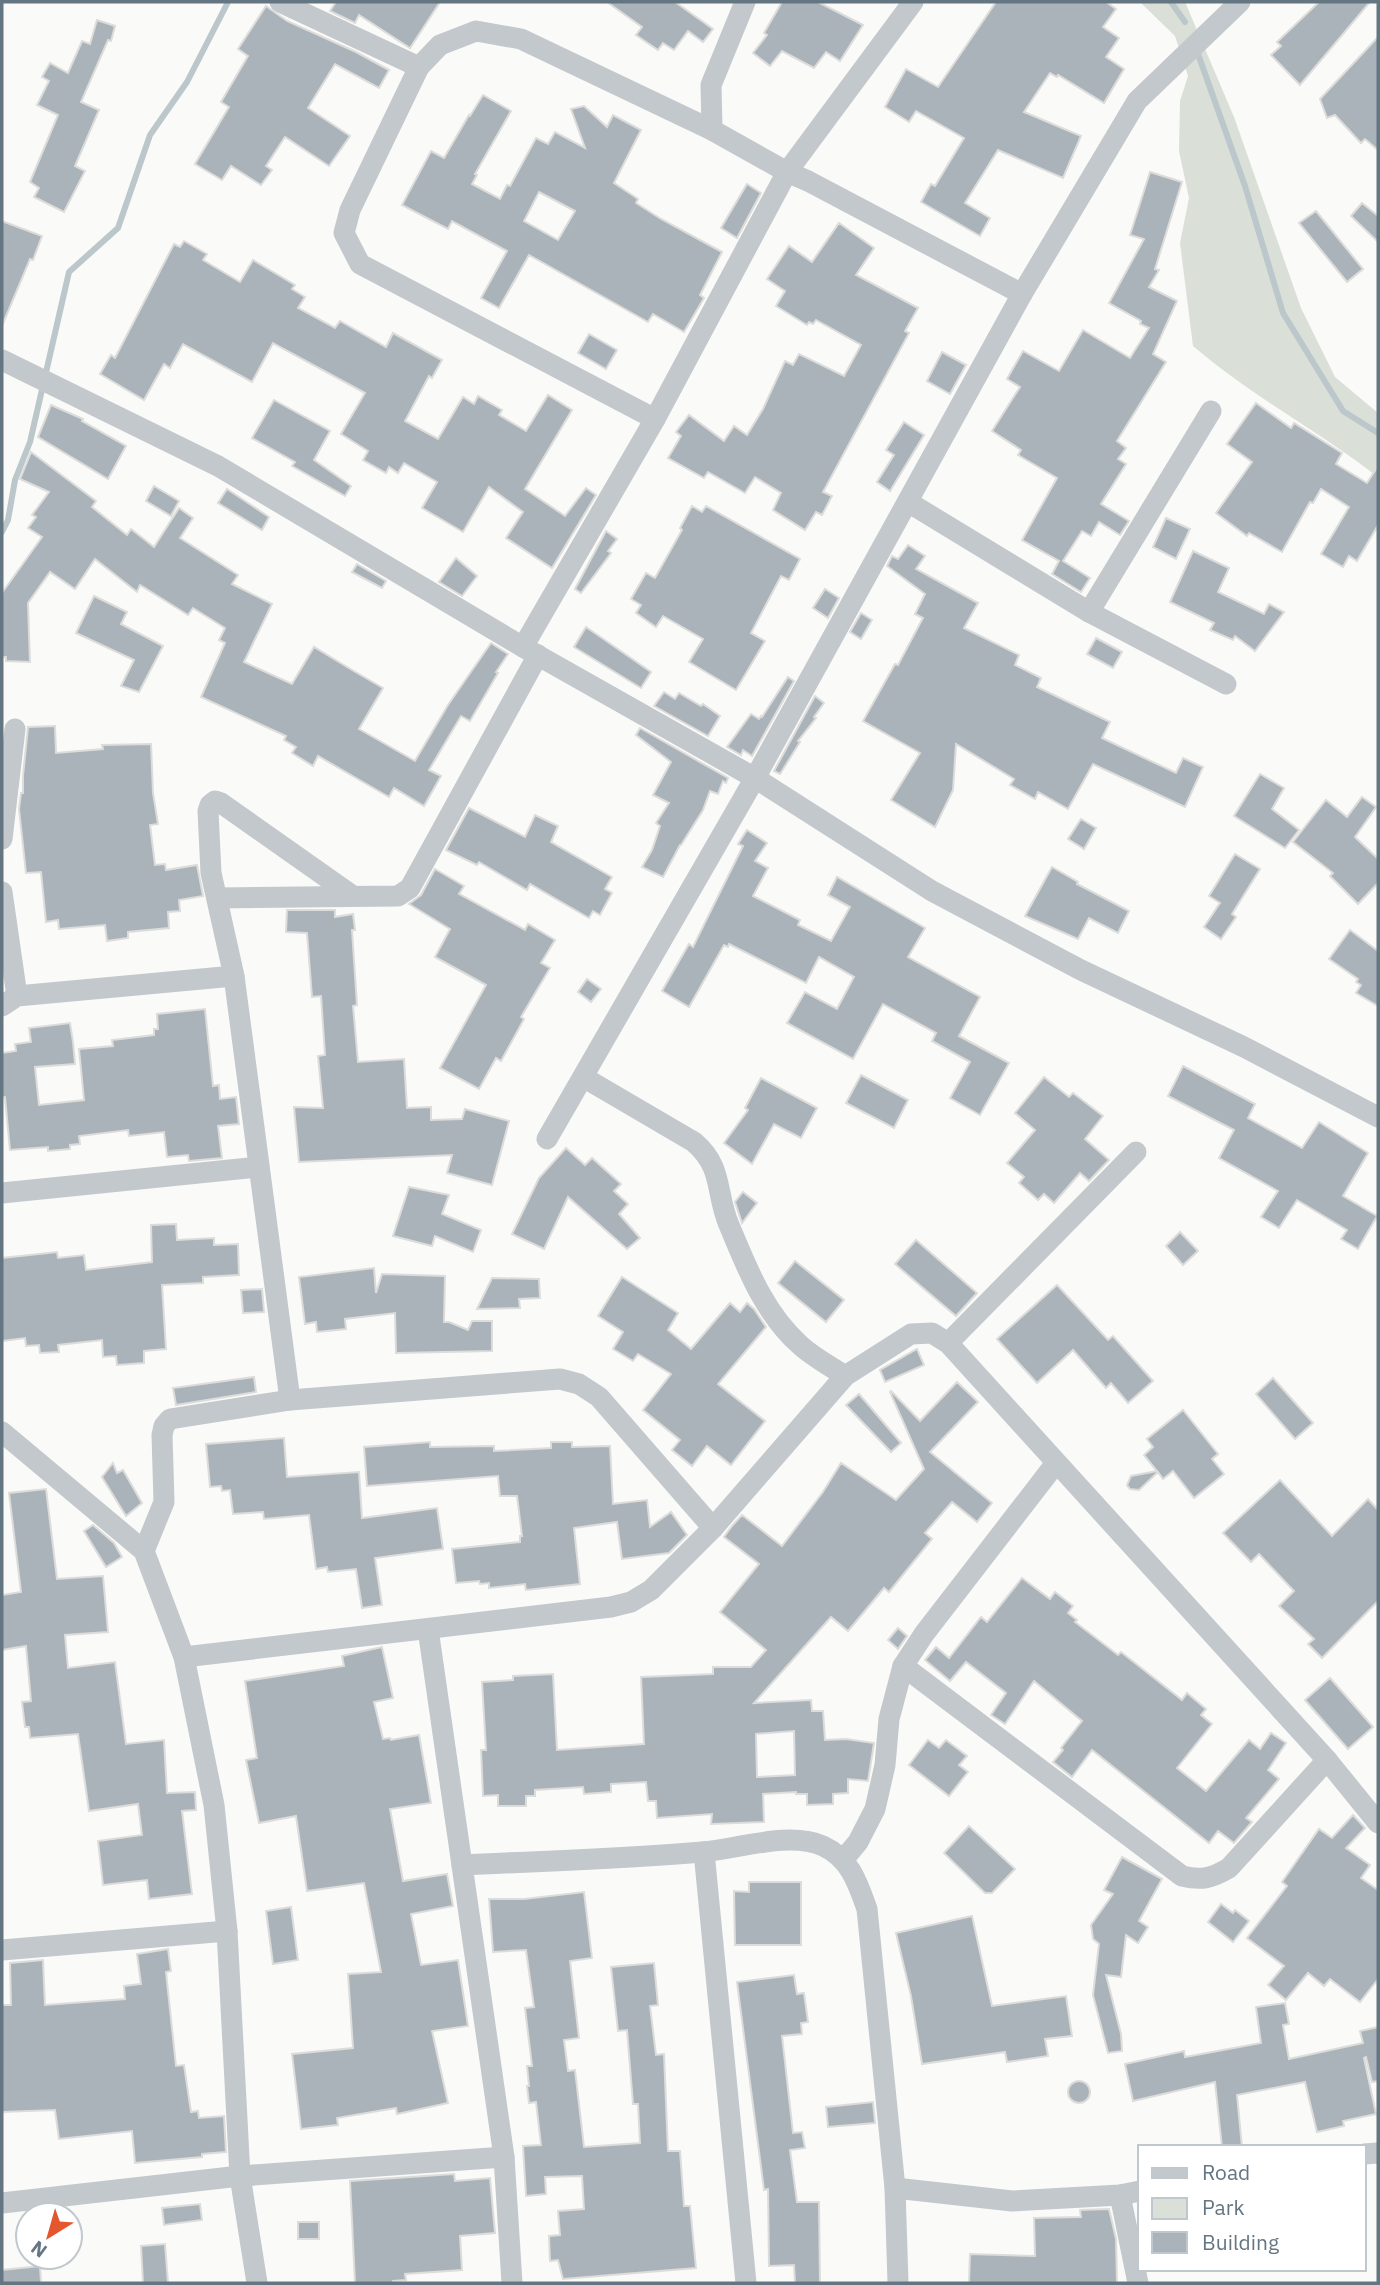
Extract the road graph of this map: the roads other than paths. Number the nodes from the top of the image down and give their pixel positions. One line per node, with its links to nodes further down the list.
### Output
1 (280, 2): 5 (street)
2 (745, 2): 6 (street)
3 (913, 2): 7 (street)
4 (1240, 2): 8 (street)
5 (419, 67): 6 (street); 11 (street)
6 (712, 130): 7 (street)
7 (788, 173): 8 (street); 11 (street)
8 (1022, 294): 12 (street)
9 (2, 360): 14 (street)
10 (1211, 411): 13 (street)
11 (655, 419): 14 (street)
12 (908, 502): 13 (street); 17 (street)
13 (1089, 612): 15 (street)
14 (531, 651): 17 (street); 20 (street)
15 (1226, 684)
16 (15, 729): 18 (street)
17 (755, 778): 24 (street); 25 (street)
18 (2, 839)
19 (2, 892): 23 (street)
20 (353, 896): 21 (street); 21 (street)
21 (218, 898): 22 (street)
22 (234, 976): 23 (street); 28 (street)
23 (9, 1001)
24 (583, 1077): 26 (street); 31 (street)
25 (1378, 1117)
26 (547, 1139)
27 (1136, 1152): 30 (street)
28 (258, 1167): 29 (street); 32 (street)
29 (2, 1193)
30 (948, 1343): 31 (street); 34 (street)
31 (845, 1376): 35 (street)
32 (290, 1400): 35 (street); 36 (street)
33 (2, 1432): 36 (street)
34 (1056, 1463): 39 (street); 40 (street)
35 (713, 1528): 37 (street)
36 (144, 1551): 38 (street)
37 (428, 1629): 38 (street); 44 (street)
38 (184, 1657): 45 (street)
39 (902, 1666): 40 (street); 43 (street)
40 (1327, 1760): 41 (street)
41 (1378, 1823)
42 (704, 1852): 43 (street); 44 (street); 54 (street)
43 (843, 1860): 49 (street)
44 (462, 1865): 47 (street)
45 (227, 1931): 46 (street); 48 (street)
46 (2, 1947)
47 (504, 2157): 48 (street); 53 (street)
48 (240, 2176): 51 (street); 52 (street)
49 (895, 2188): 50 (street); 55 (street)
50 (1130, 2193): 56 (street)
51 (2, 2203)
52 (257, 2283)
53 (512, 2283)
54 (746, 2283)
55 (898, 2283)
56 (1138, 2283)

